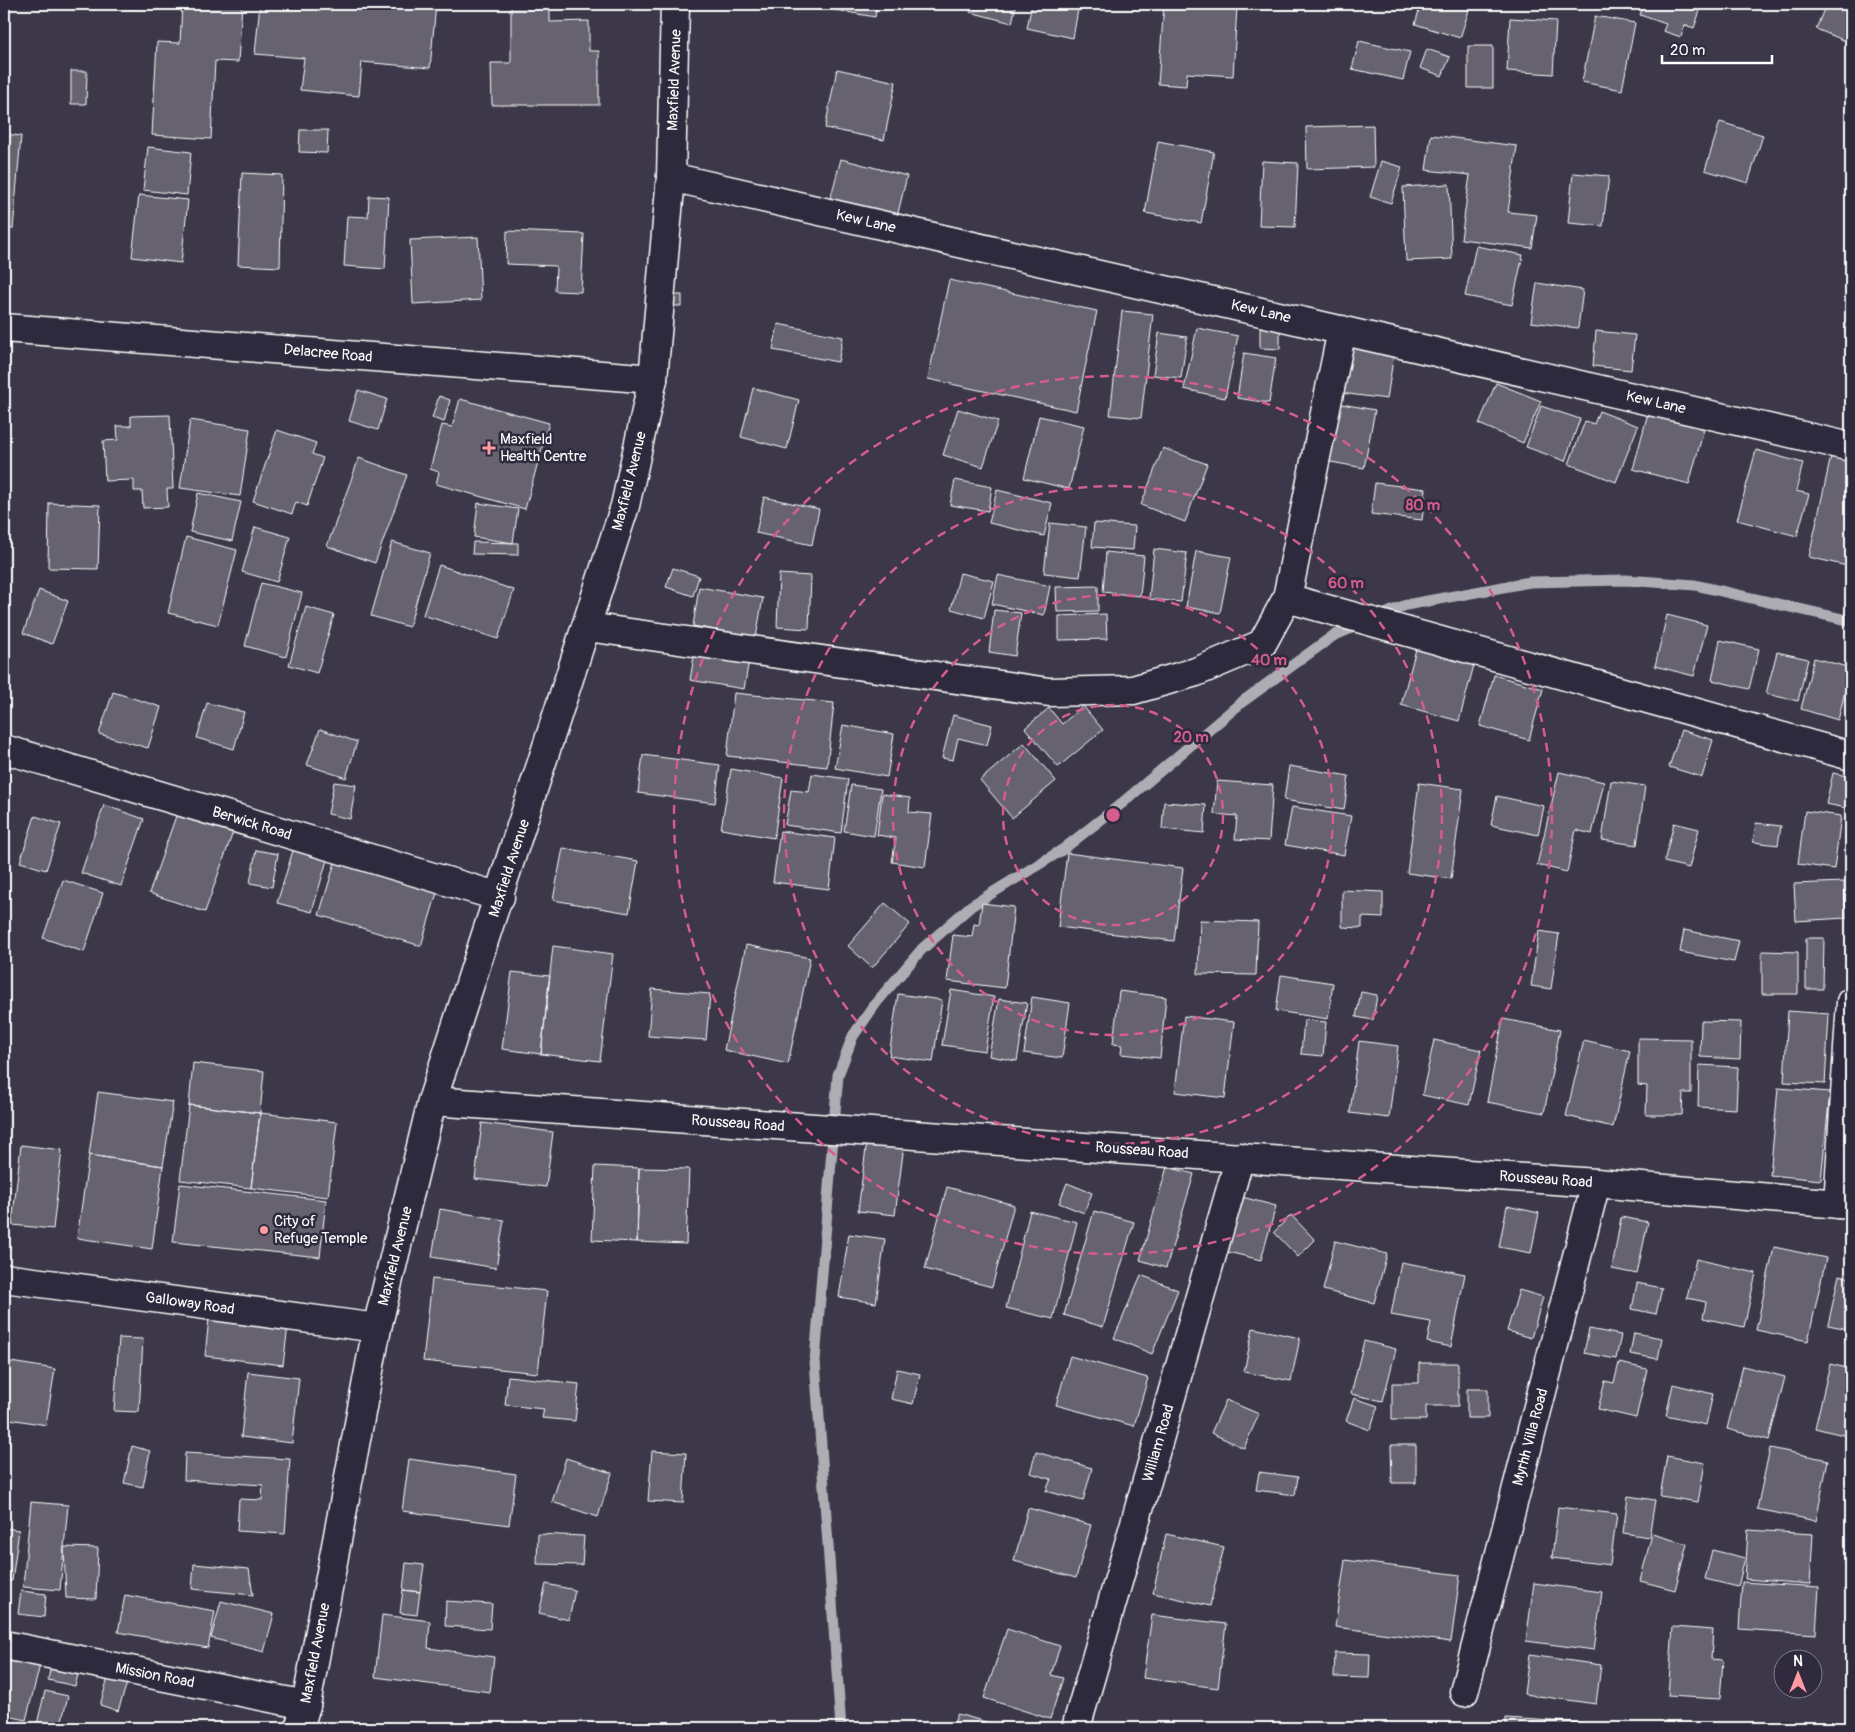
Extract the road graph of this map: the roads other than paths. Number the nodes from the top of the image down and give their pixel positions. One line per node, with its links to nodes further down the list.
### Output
1 (675, 4): 2 (street, Maxfield Avenue)
2 (671, 177): 4 (street, Kew Lane); 5 (street, Maxfield Avenue)
3 (4, 328): 5 (street, Delacree Road)
4 (1342, 330): 6 (street, Kew Lane); 7 (street)
5 (653, 379): 8 (street, Maxfield Avenue)
6 (1851, 447)
7 (1287, 598): 8 (street); 10 (street)
8 (586, 627): 11 (street, Maxfield Avenue)
9 (4, 749): 11 (street, Berwick Road)
10 (1851, 756)
11 (500, 897): 13 (street, Maxfield Avenue)
12 (1851, 1002): 16 (street)
13 (432, 1101): 14 (street, Rousseau Road); 18 (street, Maxfield Avenue)
14 (1240, 1157): 15 (street, Rousseau Road); 22 (street, William Road)
15 (1596, 1183): 16 (street, Rousseau Road); 20 (street, Myrhh Villa Road)
16 (1844, 1205)
17 (4, 1278): 18 (street, Galloway Road)
18 (377, 1328): 21 (street, Maxfield Avenue)
19 (4, 1645): 21 (street, Mission Road)
20 (1464, 1692)
21 (303, 1717)
22 (1076, 1728)

